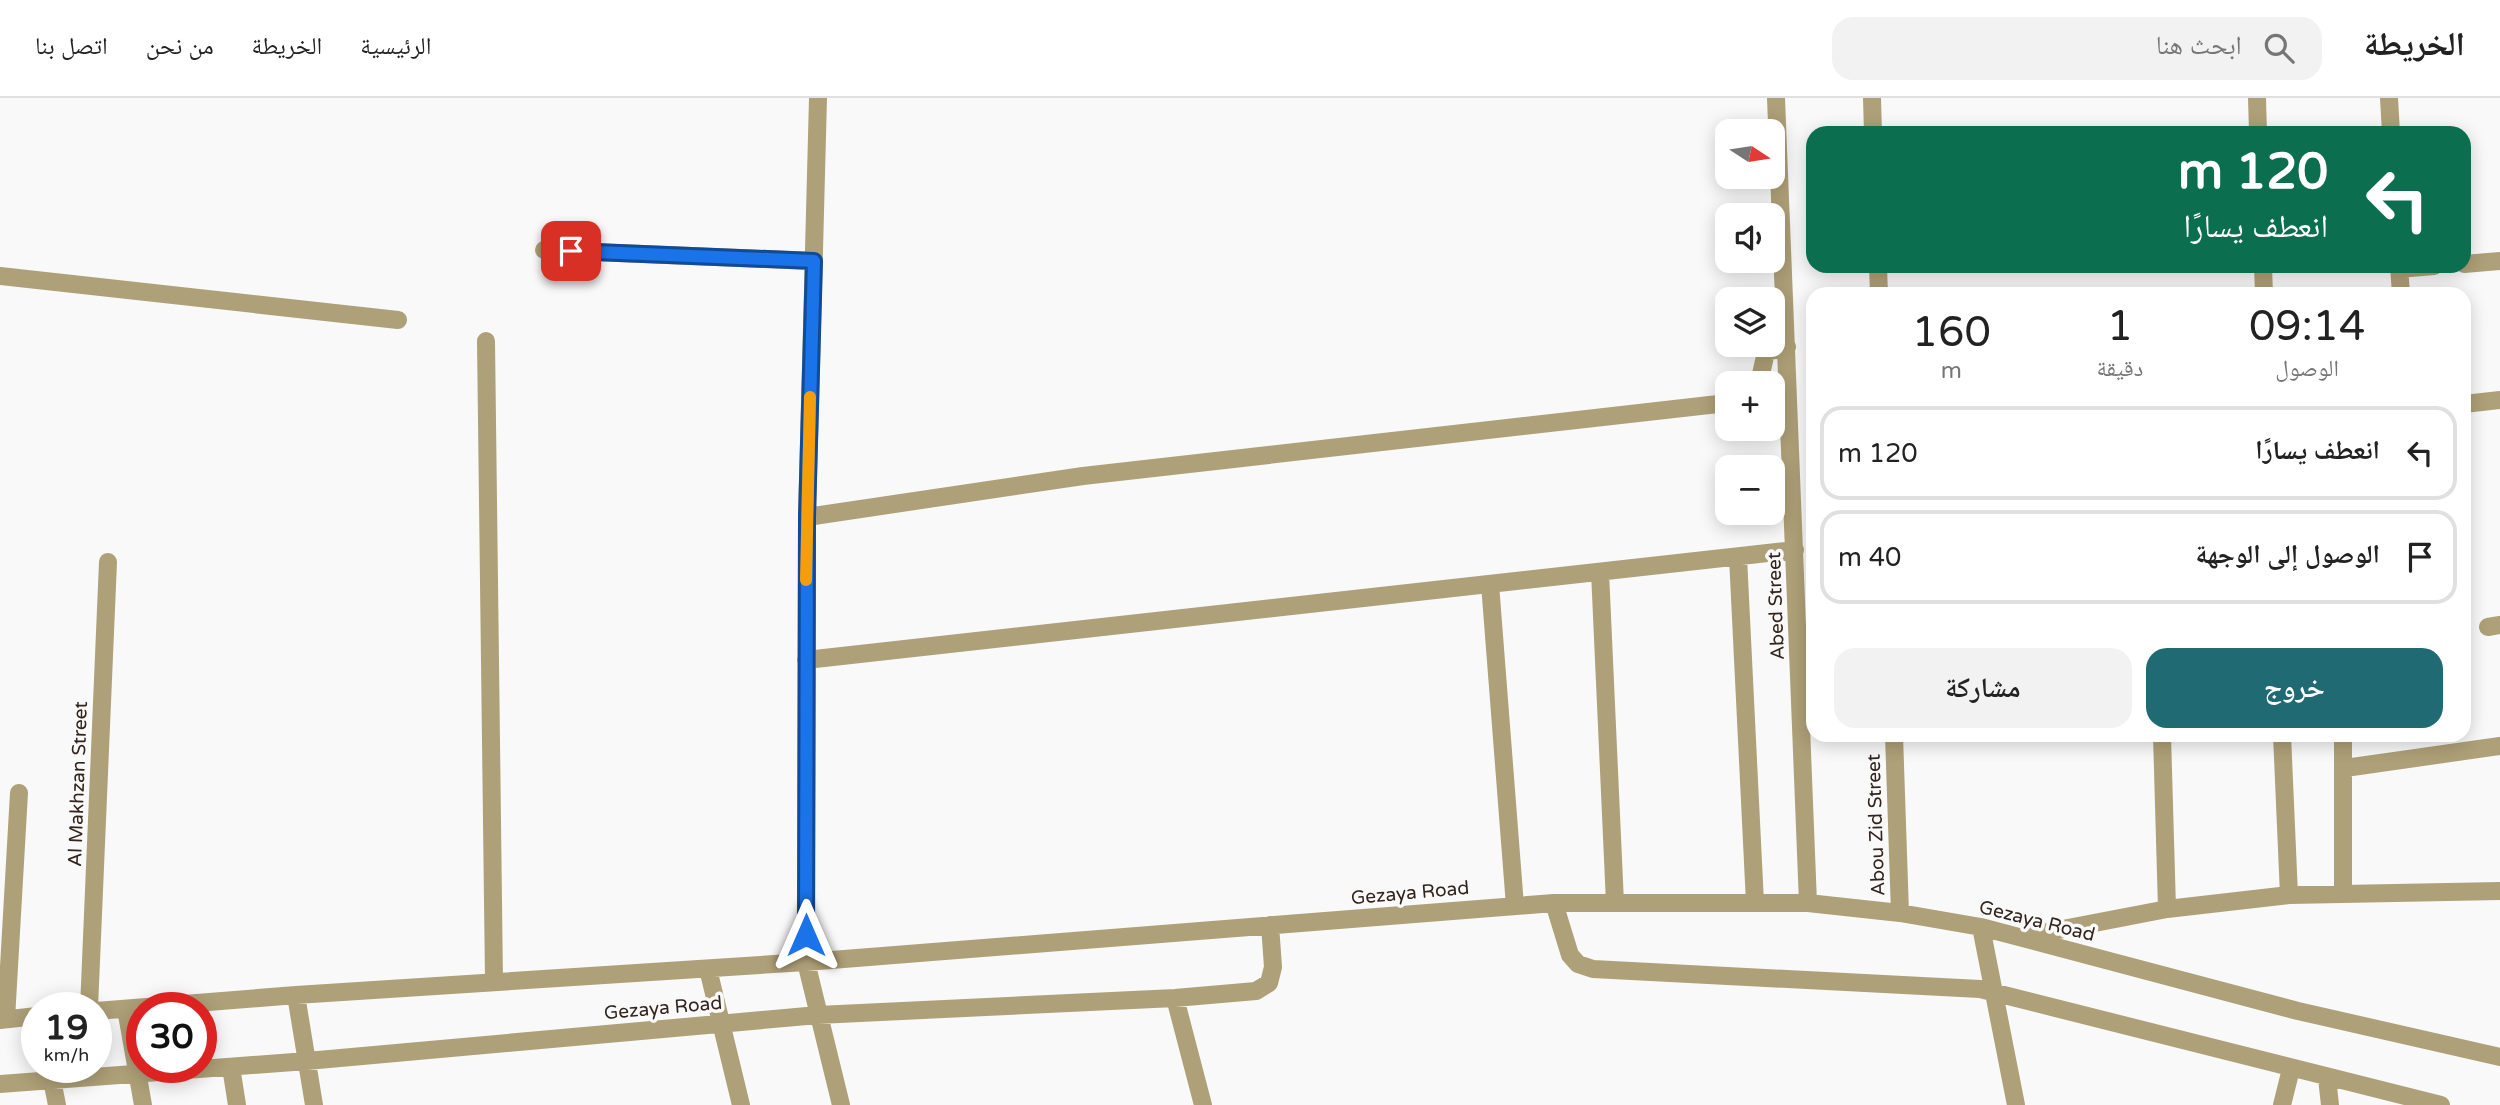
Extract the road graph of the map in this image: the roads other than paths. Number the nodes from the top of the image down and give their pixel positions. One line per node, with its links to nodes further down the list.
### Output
1 (818, 98): 10 (street)
2 (1776, 98): 16 (street, Abed Street)
3 (1872, 98): 6 (street)
4 (2256, 98): 7 (street)
5 (2389, 98): 8 (street)
6 (1873, 126)
7 (2258, 126)
8 (2391, 126)
9 (544, 250): 10 (street)
10 (814, 261): 21 (street)
11 (2500, 261): 12 (street)
12 (2471, 263)
13 (0, 276): 14 (street)
14 (398, 320)
15 (486, 341): 50 (street)
16 (1787, 347): 17 (street); 22 (street, Abed Street)
17 (1762, 371)
18 (2500, 400): 19 (street)
19 (2471, 403)
20 (1715, 404): 21 (street)
21 (807, 517): 27 (street)
22 (1795, 550): 23 (street); 41 (street, Abed Street)
23 (1738, 557): 25 (street); 40 (street)
24 (108, 562): 51 (street, Al Makhzan Street)
25 (1600, 572): 26 (street); 39 (street)
26 (1490, 584): 27 (street); 42 (street)
27 (806, 660): 48 (street)
28 (1894, 742): 44 (street, Abou Zid Street)
29 (2162, 742): 43 (street)
30 (2282, 742): 37 (street)
31 (2343, 742): 33 (street)
32 (2500, 746): 33 (street)
33 (2345, 768): 36 (street)
34 (19, 793): 60 (street)
35 (2500, 891): 36 (street)
36 (2343, 894): 37 (street)
37 (2289, 895): 43 (street)
38 (1554, 903): 39 (street, Gezaya Road); 42 (street, Gezaya Road); 52 (street)
39 (1615, 903): 40 (street, Gezaya Road)
40 (1755, 903): 41 (street, Gezaya Road)
41 (1808, 903): 44 (street, Gezaya Road)
42 (1515, 906): 45 (street, Gezaya Road)
43 (2167, 909): 47 (street)
44 (1900, 913): 46 (street, Gezaya Road)
45 (1270, 925): 48 (street, Gezaya Road); 54 (street, Gezaya Road)
46 (1981, 927): 47 (street, Gezaya Road); 52 (street)
47 (2021, 937): 62 (street, Gezaya Road)
48 (806, 962): 49 (street, Gezaya Road); 58 (street)
49 (708, 969): 50 (street, Gezaya Road); 61 (street)
50 (494, 982): 53 (street, Gezaya Road)
51 (90, 992)
52 (1993, 992): 66 (street); 80 (street)
53 (296, 995): 55 (street, Gezaya Road); 63 (street)
54 (1175, 999): 58 (street, Gezaya Road); 79 (street)
55 (217, 1002)
56 (126, 1009): 57 (street, Gezaya Road)
57 (112, 1010)
58 (818, 1015): 61 (street, Gezaya Road); 78 (street)
59 (21, 1017): 60 (street)
60 (3, 1019)
61 (722, 1023): 63 (street, Gezaya Road); 77 (street)
62 (2500, 1057)
63 (307, 1061): 64 (street, Gezaya Road); 76 (street)
64 (230, 1067): 65 (street, Gezaya Road); 75 (street)
65 (217, 1068)
66 (2291, 1069): 67 (street); 81 (street)
67 (2327, 1077): 72 (street); 82 (street)
68 (21, 1082): 71 (street, Gezaya Road)
69 (53, 1083): 73 (street)
70 (139, 1083): 74 (street)
71 (0, 1084)
72 (2406, 1101): 83 (street)
73 (57, 1105)
74 (143, 1105)
75 (237, 1105)
76 (314, 1105)
77 (741, 1105)
78 (841, 1105)
79 (1203, 1105)
80 (2016, 1105)
81 (2282, 1105)
82 (2330, 1105)
83 (2441, 1105)

